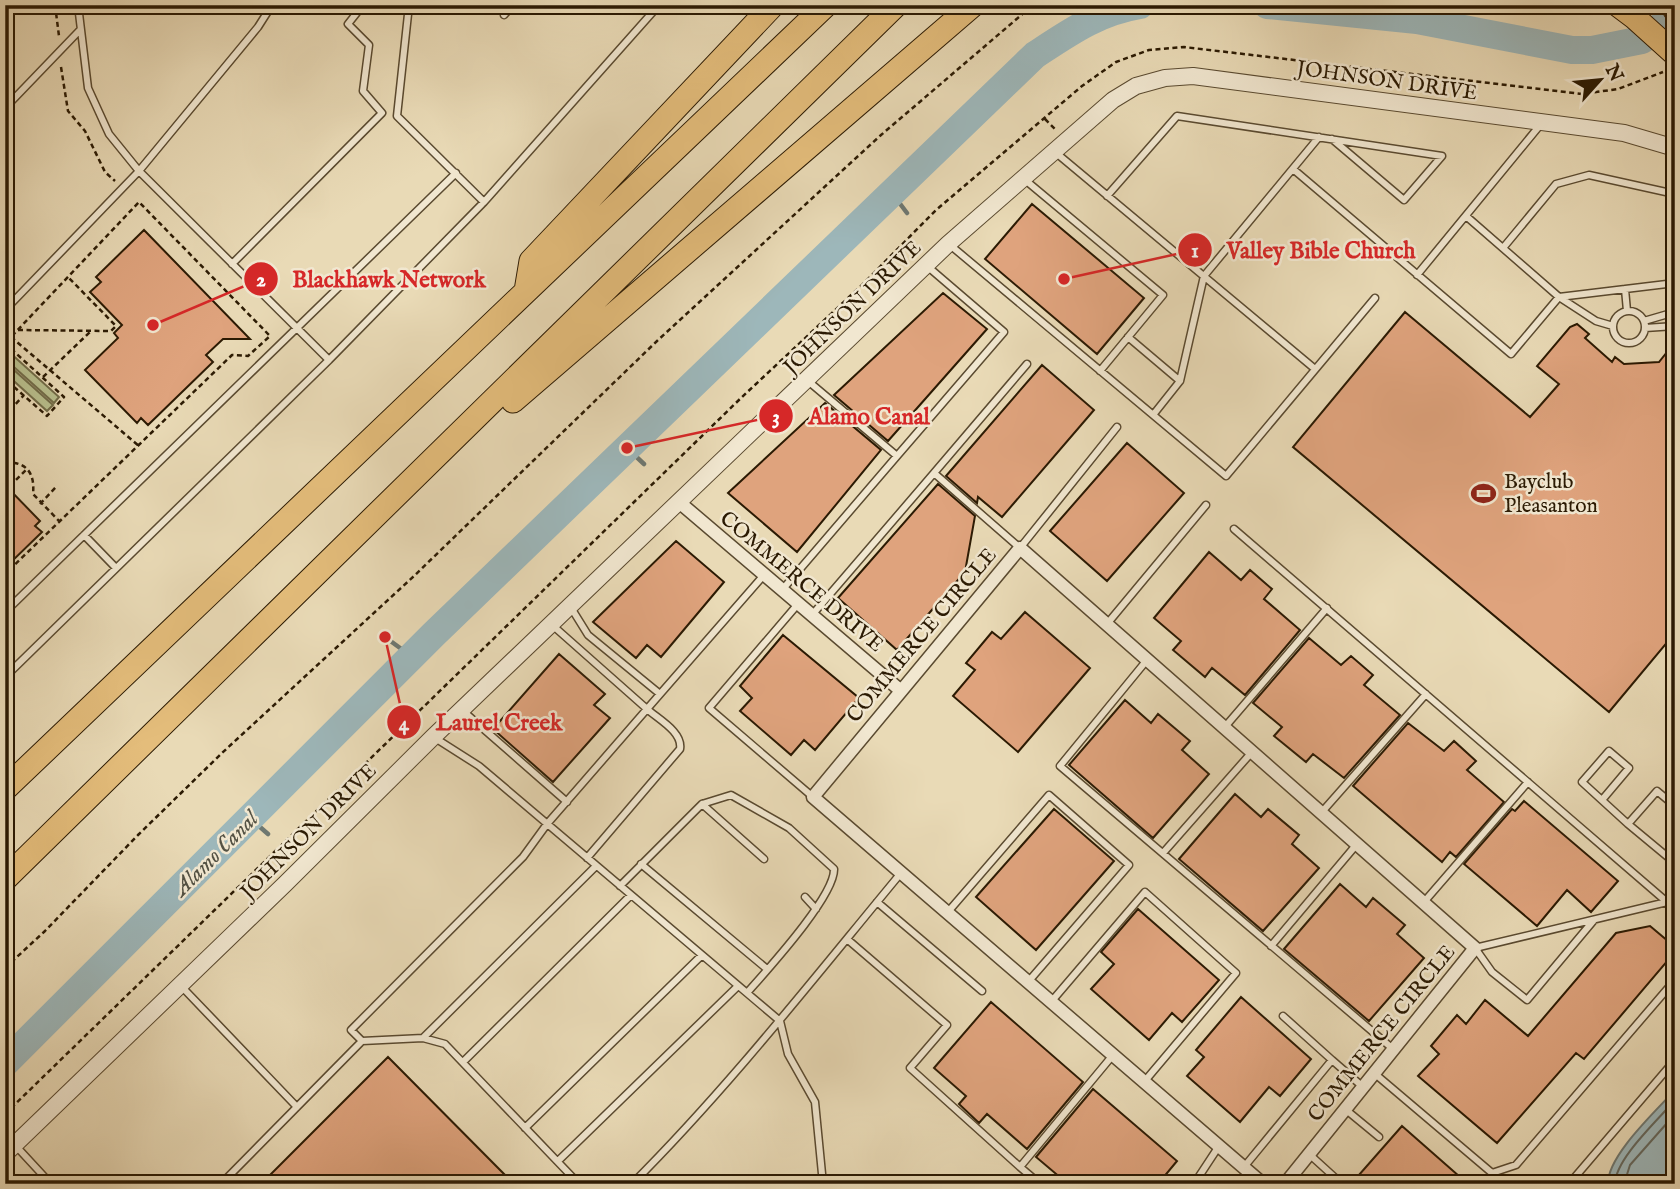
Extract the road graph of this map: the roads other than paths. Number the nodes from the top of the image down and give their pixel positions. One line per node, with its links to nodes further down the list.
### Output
1 (78, 5): 15 (lane)
2 (272, 5): 26 (lane)
3 (363, 5): 18 (lane)
4 (409, 5): 19 (lane)
5 (513, 5): 14 (lane)
6 (659, 5): 31 (lane)
7 (773, 5): 41 (highway)
8 (826, 5): 41 (highway)
9 (896, 5): 58 (highway)
10 (973, 5): 58 (highway)
11 (1618, 5): 16 (highway)
12 (1672, 5): 13 (highway)
13 (1675, 10)
14 (504, 15)
15 (80, 30): 17 (lane); 26 (lane)
16 (1669, 63)
17 (5, 108)
18 (382, 113): 19 (lane); 35 (lane)
19 (397, 116): 27 (lane)
20 (1543, 122): 23 (street, JOHNSON DRIVE); 24 (street, JOHNSON DRIVE); 32 (lane)
21 (1319, 137): 22 (lane); 25 (lane); 30 (lane)
22 (1332, 139): 22 (lane)
23 (1675, 148)
24 (1053, 150): 28 (street, JOHNSON DRIVE); 30 (lane)
25 (1293, 169): 37 (lane); 38 (lane)
26 (139, 171): 35 (lane); 44 (lane)
27 (456, 173): 31 (lane); 50 (lane)
28 (1023, 178): 33 (street, JOHNSON DRIVE); 51 (lane)
29 (1675, 194): 34 (lane)
30 (1107, 195): 38 (lane)
31 (484, 202): 52 (lane)
32 (1466, 216): 34 (lane); 37 (lane)
33 (948, 244): 36 (street, JOHNSON DRIVE); 55 (lane)
34 (1503, 248): 43 (lane)
35 (232, 264): 50 (lane)
36 (925, 265): 56 (street, JOHNSON DRIVE); 61 (lane)
37 (1417, 275): 43 (lane)
38 (1204, 276): 54 (lane); 57 (lane)
39 (1675, 283): 40 (lane)
40 (1625, 289): 43 (lane); 45 (lane)
41 (526, 291): 89 (highway)
42 (1375, 298): 54 (lane)
43 (1559, 298): 48 (lane)
44 (5, 310)
45 (1627, 311): 47 (lane); 48 (lane)
46 (1675, 312): 47 (lane)
47 (1644, 324): 48 (lane); 49 (lane)
48 (1613, 326)
49 (1675, 326)
50 (296, 327): 52 (lane); 66 (lane)
51 (1128, 337): 55 (lane); 57 (lane)
52 (329, 360): 68 (lane)
53 (1027, 363): 62 (lane)
54 (1315, 369): 59 (lane)
55 (1100, 370): 59 (lane)
56 (806, 380): 61 (lane); 63 (street, JOHNSON DRIVE)
57 (1180, 381): 59 (lane)
58 (490, 404): 106 (highway)
59 (1153, 415)
60 (1117, 427): 67 (lane)
61 (897, 456): 70 (lane)
62 (934, 473): 67 (lane); 75 (lane)
63 (679, 502): 69 (street, COMMERCE DRIVE); 72 (street, JOHNSON DRIVE)
64 (1206, 505): 77 (lane)
65 (1234, 529): 73 (lane)
66 (84, 535): 68 (lane); 74 (lane)
67 (1020, 548): 77 (street, COMMERCE CIRCLE); 80 (street, COMMERCE CIRCLE)
68 (116, 568): 79 (lane)
69 (764, 575): 70 (street, COMMERCE DRIVE); 81 (lane)
70 (782, 590): 71 (street, COMMERCE DRIVE)
71 (798, 604): 75 (street, COMMERCE DRIVE); 90 (lane)
72 (570, 606): 76 (street, JOHNSON DRIVE); 81 (lane)
73 (1326, 608): 82 (lane); 85 (lane)
74 (5, 612)
75 (812, 616): 80 (street, COMMERCE DRIVE)
76 (551, 624): 83 (street, JOHNSON DRIVE); 84 (lane)
77 (1107, 624): 78 (street, COMMERCE CIRCLE)
78 (1147, 660): 85 (street, COMMERCE CIRCLE); 99 (lane)
79 (5, 677)
80 (900, 690): 90 (street, COMMERCE CIRCLE)
81 (660, 694): 84 (lane)
82 (1426, 694): 88 (lane); 95 (lane)
83 (462, 709): 86 (street, JOHNSON DRIVE); 92 (lane)
84 (646, 709): 92 (lane); 100 (lane)
85 (1224, 728): 87 (street, COMMERCE CIRCLE)
86 (433, 737): 96 (lane); 124 (street, JOHNSON DRIVE)
87 (1252, 752): 95 (street, COMMERCE CIRCLE); 99 (lane)
88 (1528, 782): 111 (lane); 112 (lane)
89 (5, 789)
90 (813, 797): 105 (street)
91 (1602, 800): 91 (lane); 97 (lane)
92 (567, 802): 96 (lane)
93 (702, 804): 101 (lane); 103 (lane); 113 (lane)
94 (1675, 806): 97 (lane)
95 (1321, 813): 98 (street, COMMERCE CIRCLE)
96 (547, 824): 100 (lane); 132 (lane)
97 (1628, 824): 102 (lane)
98 (1357, 844): 112 (street, COMMERCE CIRCLE); 118 (lane)
99 (1163, 853): 118 (lane)
100 (587, 858): 104 (lane)
101 (764, 859)
102 (1675, 863)
103 (641, 864): 107 (lane); 121 (lane)
104 (596, 866): 107 (lane); 131 (lane)
105 (901, 873): 110 (lane); 115 (street)
106 (5, 879)
107 (620, 886): 108 (lane)
108 (631, 895): 120 (lane); 137 (lane)
109 (805, 897): 113 (lane)
110 (877, 902): 117 (lane); 126 (lane)
111 (1667, 902): 114 (lane); 116 (lane)
112 (1423, 903): 119 (street, COMMERCE CIRCLE)
113 (816, 909): 121 (lane)
114 (1675, 909)
115 (947, 913): 123 (street); 123 (lane)
116 (1594, 920): 119 (lane); 119 (lane)
117 (847, 939): 130 (lane); 149 (lane)
118 (1271, 946): 133 (lane)
119 (1475, 948): 133 (street, COMMERCE CIRCLE)
120 (702, 955): 125 (lane); 143 (lane)
121 (767, 969): 127 (lane)
122 (1675, 980): 151 (lane)
123 (1028, 982): 128 (street)
124 (179, 985): 141 (lane); 146 (street, JOHNSON DRIVE)
125 (738, 986): 127 (lane); 148 (lane)
126 (982, 991)
127 (747, 993): 130 (lane)
128 (1051, 1002): 134 (street); 139 (lane)
129 (1283, 1016): 135 (lane)
130 (780, 1021): 156 (lane); 157 (lane)
131 (424, 1038): 132 (lane); 137 (lane)
132 (362, 1041): 141 (lane)
133 (1393, 1049): 138 (street, COMMERCE CIRCLE)
134 (1113, 1055): 139 (street); 149 (lane)
135 (1332, 1060): 140 (lane); 150 (lane)
136 (1675, 1060): 152 (lane)
137 (463, 1062): 143 (lane)
138 (1374, 1073): 140 (street, COMMERCE CIRCLE); 151 (lane)
139 (1144, 1082): 145 (street)
140 (1363, 1087): 142 (street, COMMERCE CIRCLE)
141 (297, 1107): 154 (lane)
142 (1345, 1109): 144 (lane); 147 (street, COMMERCE CIRCLE)
143 (525, 1128): 148 (lane)
144 (1379, 1137)
145 (1219, 1146): 150 (street); 159 (lane)
146 (10, 1149): 153 (lane)
147 (1309, 1154): 161 (street, COMMERCE CIRCLE); 162 (lane)
148 (558, 1161): 155 (lane)
149 (1020, 1167): 158 (lane)
150 (1244, 1167): 160 (street)
151 (1492, 1173): 163 (lane)
152 (1571, 1183)
153 (51, 1184)
154 (220, 1184)
155 (579, 1184)
156 (632, 1184)
157 (823, 1184)
158 (1040, 1184)
159 (1194, 1184)
160 (1263, 1184)
161 (1285, 1184)
162 (1342, 1184)
163 (1495, 1184)

